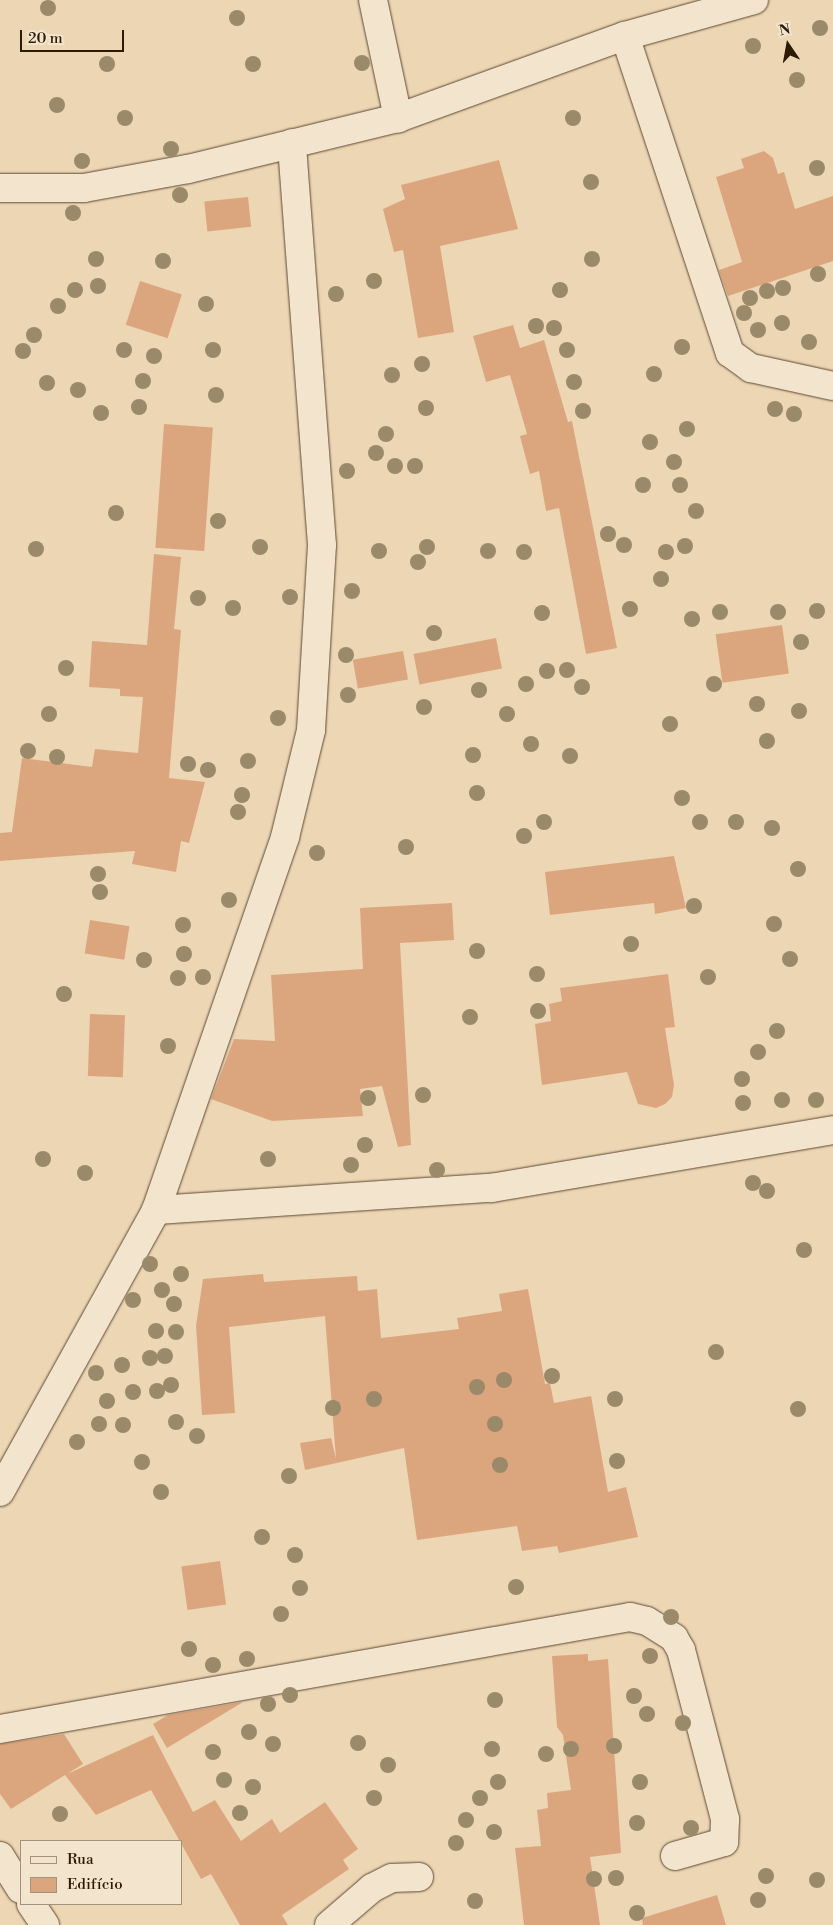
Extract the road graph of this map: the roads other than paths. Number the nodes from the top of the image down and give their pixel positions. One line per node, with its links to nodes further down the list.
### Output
1 (373, 0): 4 (street)
2 (754, 0): 3 (street)
3 (625, 36): 4 (street); 7 (street)
4 (398, 118): 5 (street)
5 (292, 143): 6 (street); 9 (street)
6 (0, 188)
7 (833, 386)
8 (833, 1130): 9 (street)
9 (156, 1210): 10 (street)
10 (0, 1492)
11 (0, 1729): 13 (street)
12 (0, 1856): 15 (street)
13 (676, 1856)
14 (419, 1877): 18 (street)
15 (20, 1887)
16 (32, 1905): 17 (street)
17 (45, 1925)
18 (329, 1925)

